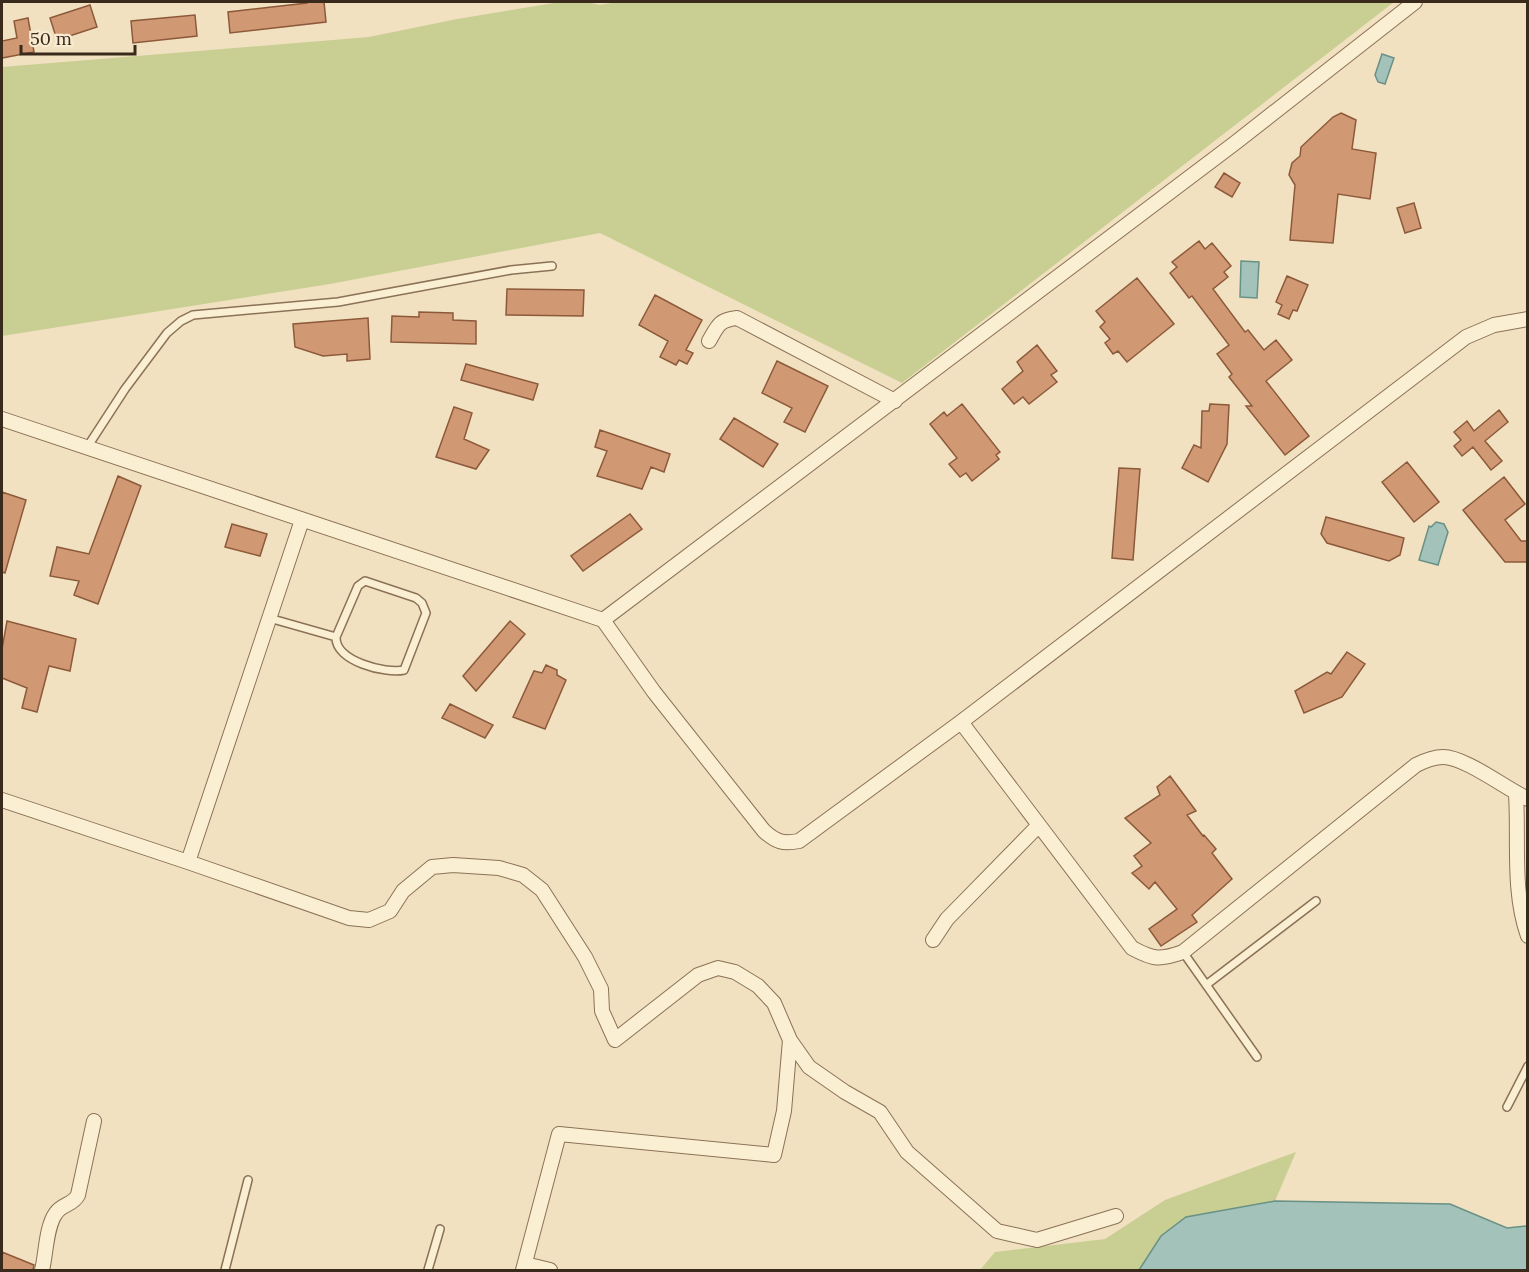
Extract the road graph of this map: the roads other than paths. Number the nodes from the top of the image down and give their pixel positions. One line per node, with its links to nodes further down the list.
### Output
1 (1414, 2): 5 (street)
2 (552, 266): 7 (lane)
3 (1527, 319): 12 (street)
4 (709, 341): 5 (street)
5 (895, 401): 10 (street)
6 (2, 419): 7 (street)
7 (86, 449): 8 (street)
8 (302, 519): 9 (street); 10 (street)
9 (269, 618): 11 (lane); 16 (street)
10 (603, 620): 12 (street)
11 (336, 637): 11 (lane)
12 (961, 722): 15 (street)
13 (1522, 796): 18 (street); 20 (street)
14 (2, 801): 16 (street)
15 (1039, 825): 19 (street); 20 (street)
16 (188, 862): 22 (street)
17 (1316, 901): 21 (lane)
18 (1527, 936)
19 (933, 940)
20 (1183, 952): 21 (lane)
21 (1206, 985): 23 (lane)
22 (790, 1040): 28 (street); 30 (street)
23 (1257, 1057)
24 (1527, 1066): 25 (lane)
25 (1507, 1107)
26 (93, 1121): 31 (street)
27 (248, 1180): 32 (lane)
28 (1116, 1216)
29 (440, 1229): 33 (lane)
30 (524, 1267): 34 (street)
31 (42, 1270)
32 (225, 1270)
33 (428, 1270)
34 (550, 1270)

